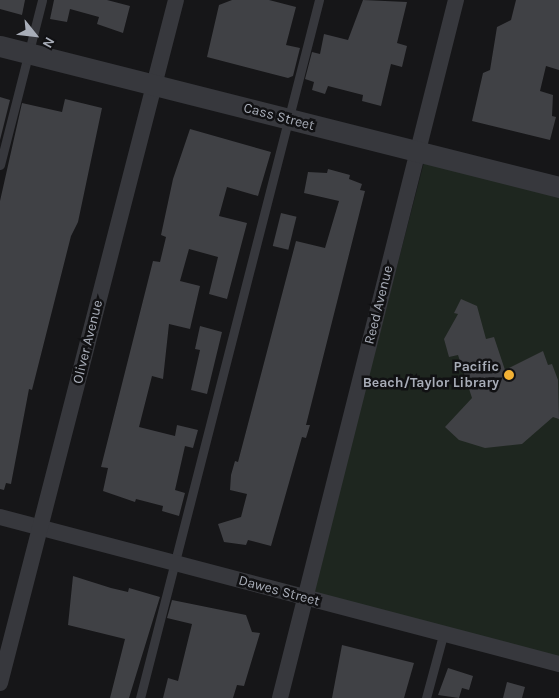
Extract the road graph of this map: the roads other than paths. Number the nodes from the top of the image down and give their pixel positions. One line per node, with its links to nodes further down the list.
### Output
1 (42, 0): 6 (lane)
2 (176, 0): 7 (street, Oliver Avenue)
3 (319, 0): 8 (lane)
4 (456, 0): 9 (street, Reed Avenue)
5 (0, 46): 6 (street, Cass Street)
6 (29, 53): 7 (street, Cass Street); 10 (lane)
7 (155, 85): 8 (street, Cass Street); 13 (street, Oliver Avenue)
8 (289, 120): 9 (street, Cass Street); 14 (lane)
9 (418, 153): 11 (street, Cass Street); 15 (street, Reed Avenue)
10 (0, 165)
11 (558, 183)
12 (0, 517): 13 (street, Dawes Street)
13 (40, 528): 14 (street, Dawes Street); 18 (street, Oliver Avenue)
14 (175, 563): 15 (street, Dawes Street); 19 (lane)
15 (304, 597): 16 (street, Dawes Street); 20 (street, Reed Avenue)
16 (443, 635): 17 (street, Dawes Street); 21 (lane)
17 (559, 664)
18 (0, 683)
19 (140, 698)
20 (280, 698)
21 (426, 698)

